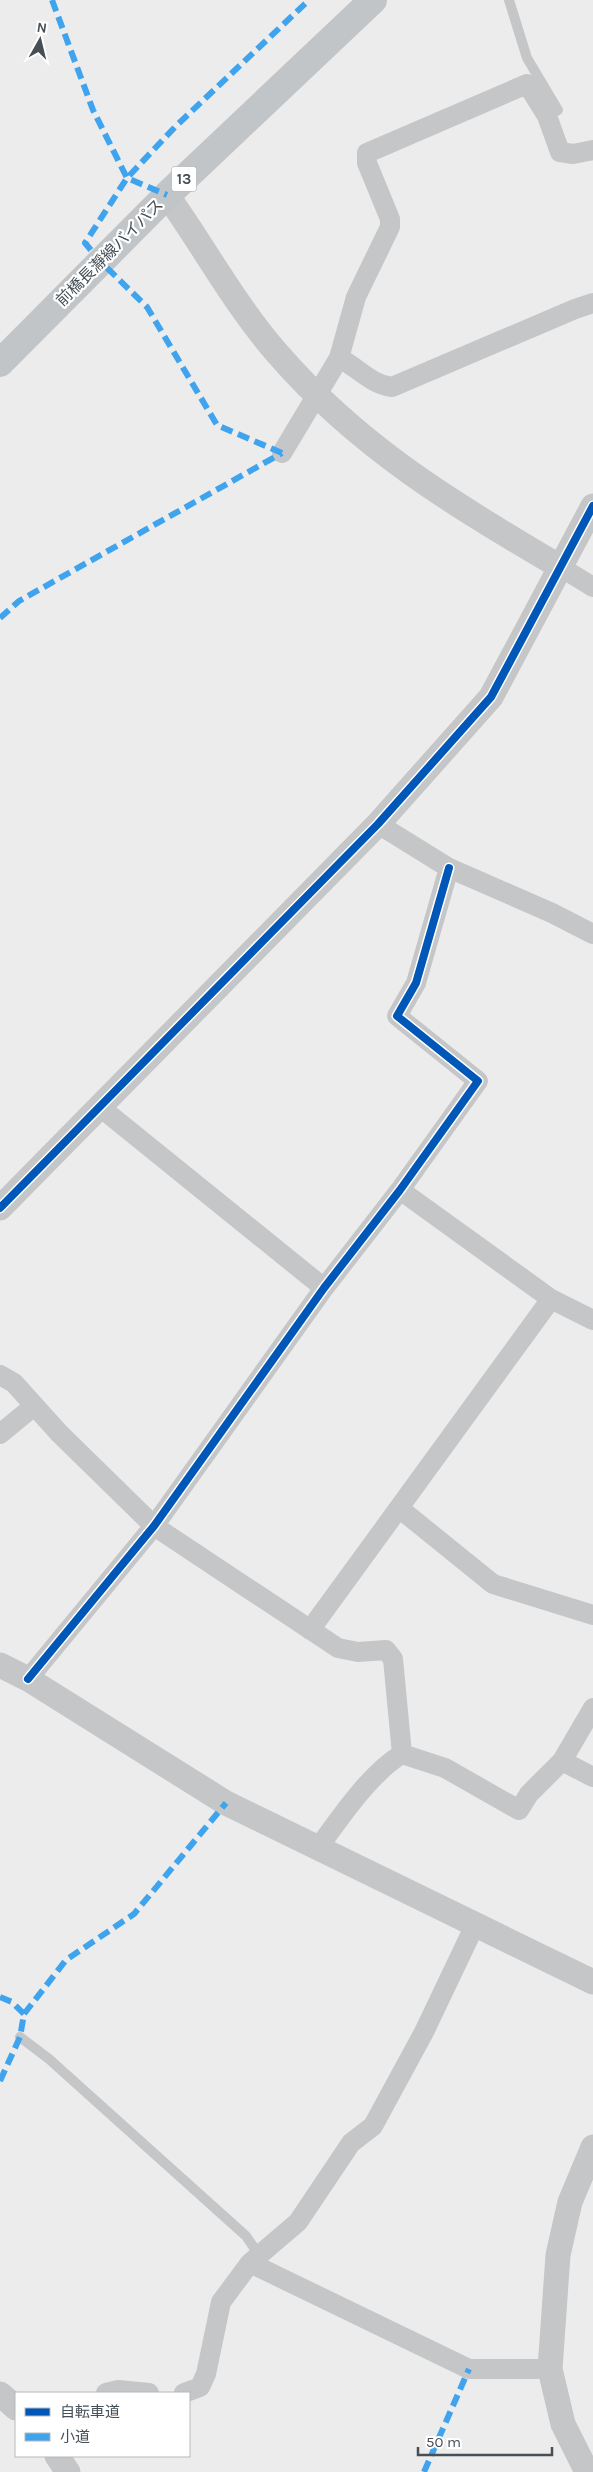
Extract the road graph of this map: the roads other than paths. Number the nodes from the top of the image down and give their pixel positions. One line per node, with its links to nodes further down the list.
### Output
1 (373, 0): 5 (main road, 前橋長瀞線バイパス / 13)
2 (509, 0): 3 (lane)
3 (547, 116): 4 (street); 7 (street)
4 (593, 150)
5 (167, 195): 8 (main road, 前橋長瀞線バイパス / 13); 9 (street)
6 (593, 304): 7 (street)
7 (339, 358): 9 (street)
8 (0, 363)
9 (316, 396): 10 (street); 12 (street)
10 (282, 453)
11 (593, 506): 12 (street)
12 (562, 568): 13 (street); 14 (street)
13 (593, 588)
14 (378, 824): 15 (street); 17 (street)
15 (448, 868): 16 (street); 18 (street)
16 (593, 934)
17 (100, 1107): 19 (street); 20 (street)
18 (400, 1190): 20 (street); 21 (street)
19 (0, 1208)
20 (324, 1288): 27 (street)
21 (551, 1299): 22 (street); 26 (street)
22 (593, 1320)
23 (0, 1375): 24 (street)
24 (34, 1406): 25 (street); 27 (street)
25 (0, 1434)
26 (399, 1508): 28 (street); 29 (street)
27 (154, 1526): 29 (street); 31 (street)
28 (593, 1615)
29 (310, 1630): 33 (street)
30 (0, 1665): 31 (street)
31 (28, 1679): 36 (street)
32 (593, 1708): 34 (street)
33 (402, 1754): 34 (street); 36 (street)
34 (562, 1761): 35 (street)
35 (593, 1777)
36 (318, 1848): 37 (street)
37 (475, 1926): 38 (street); 41 (street)
38 (593, 1982)
39 (20, 2038): 41 (lane)
40 (593, 2147): 42 (street)
41 (254, 2259): 42 (street); 45 (street)
42 (550, 2369): 50 (street)
43 (110, 2392): 44 (street)
44 (139, 2392)
45 (187, 2392)
46 (0, 2394): 47 (street)
47 (15, 2407)
48 (58, 2457): 49 (street)
49 (68, 2472)
50 (587, 2472)

